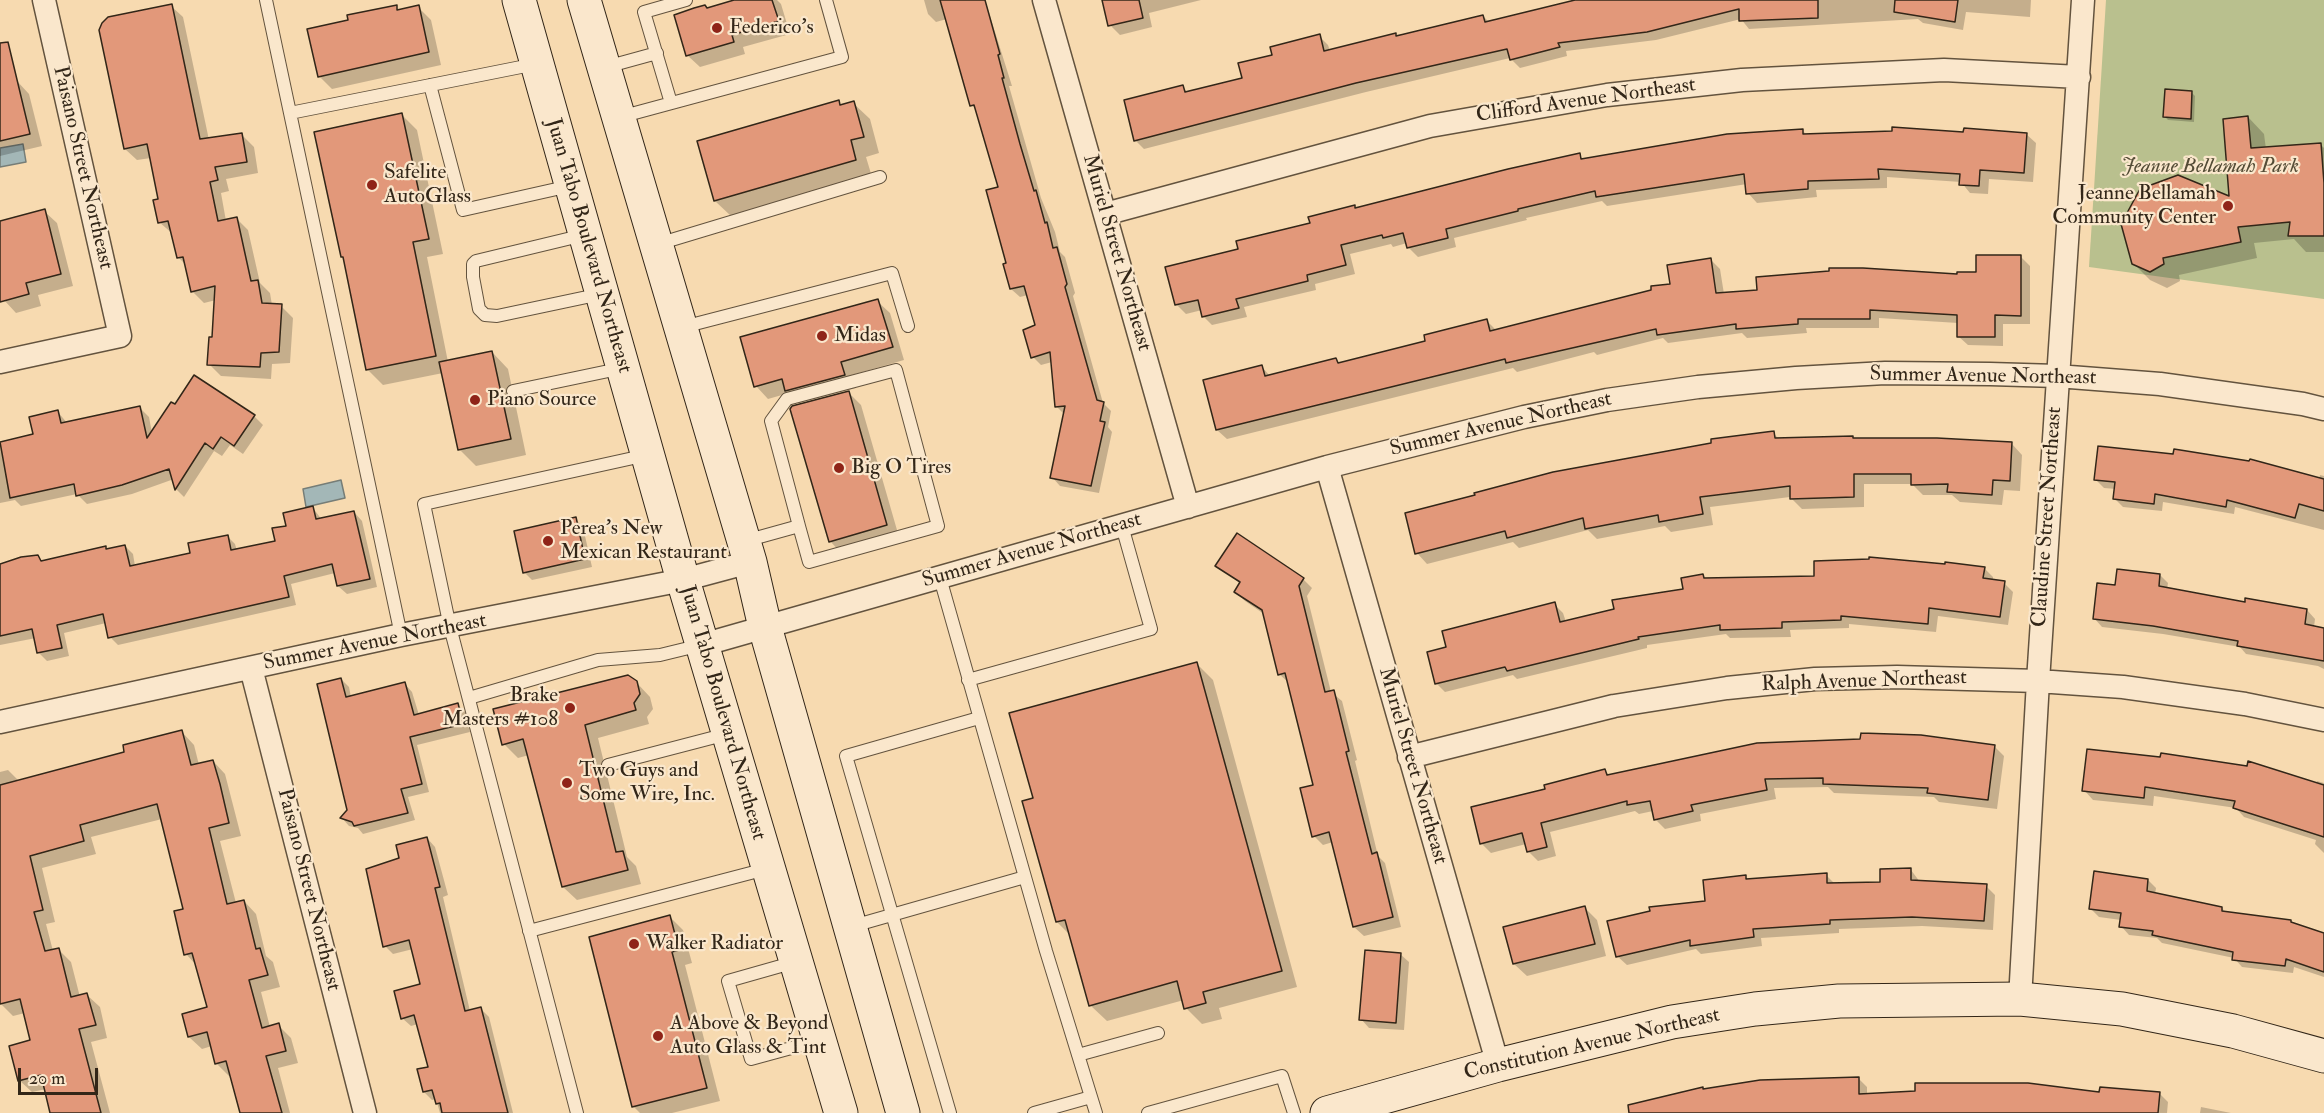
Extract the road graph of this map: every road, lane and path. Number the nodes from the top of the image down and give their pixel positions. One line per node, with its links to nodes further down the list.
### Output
1 (44, 0): 25 (street, Paisano Street Northeast)
2 (266, 0): 15 (lane)
3 (519, 0): 10 (main road, Juan Tabo Boulevard Northeast)
4 (584, 0): 11 (main road)
5 (686, 0): 9 (lane)
6 (826, 0): 14 (lane)
7 (1044, 0): 19 (street, Muriel Street Northeast)
8 (2083, 0): 12 (street, Claudine Street Northeast)
9 (657, 53): 11 (lane); 14 (lane)
10 (537, 64): 13 (lane); 18 (main road, Juan Tabo Boulevard Northeast)
11 (604, 67): 16 (main road)
12 (2079, 77): 19 (street, Clifford Avenue Northeast); 27 (street, Claudine Street Northeast)
13 (430, 85): 15 (lane); 18 (lane)
14 (671, 103): 16 (lane)
15 (290, 113): 40 (lane)
16 (619, 117): 21 (main road)
17 (880, 177): 21 (lane)
18 (571, 186): 20 (main road, Juan Tabo Boulevard Northeast)
19 (1105, 214): 32 (street, Muriel Street Northeast)
20 (585, 234): 22 (main road, Juan Tabo Boulevard Northeast); 22 (lane)
21 (656, 244): 24 (main road)
22 (602, 294): 26 (main road, Juan Tabo Boulevard Northeast)
23 (908, 326): 24 (lane)
24 (681, 327): 35 (main road)
25 (0, 362)
26 (623, 368): 28 (lane); 30 (main road, Juan Tabo Boulevard Northeast)
27 (2057, 376): 29 (street, Summer Avenue Northeast); 31 (street, Summer Avenue Northeast); 44 (street, Claudine Street Northeast)
28 (513, 391)
29 (2324, 409)
30 (647, 455): 37 (main road, Juan Tabo Boulevard Northeast); 38 (lane)
31 (1327, 467): 32 (street, Summer Avenue Northeast); 50 (street, Muriel Street Northeast)
32 (1188, 507): 34 (street, Summer Avenue Northeast)
33 (800, 526): 33 (lane); 35 (lane)
34 (1122, 526): 36 (street, Summer Avenue Northeast); 43 (lane)
35 (747, 551): 37 (street, Summer Avenue Northeast); 39 (main road)
36 (940, 578): 39 (street, Summer Avenue Northeast); 43 (lane)
37 (683, 580): 38 (street, Summer Avenue Northeast); 41 (main road, Juan Tabo Boulevard Northeast)
38 (450, 627): 40 (street, Summer Avenue Northeast); 45 (lane)
39 (765, 627): 41 (street, Summer Avenue Northeast); 55 (main road)
40 (401, 635): 42 (street, Summer Avenue Northeast)
41 (702, 645): 45 (lane); 49 (main road, Juan Tabo Boulevard Northeast)
42 (251, 668): 48 (street, Summer Avenue Northeast); 66 (street, Paisano Street Northeast)
43 (968, 680): 46 (lane)
44 (2038, 681): 47 (street, Ralph Avenue Northeast); 50 (street, Ralph Avenue Northeast); 58 (street, Claudine Street Northeast)
45 (469, 698): 56 (lane)
46 (979, 718): 53 (lane); 54 (lane)
47 (2324, 720)
48 (0, 722)
49 (728, 734): 51 (lane); 52 (main road, Juan Tabo Boulevard Northeast)
50 (1409, 758): 63 (street, Muriel Street Northeast)
51 (608, 765)
52 (768, 869): 56 (lane); 57 (main road, Juan Tabo Boulevard Northeast)
53 (1025, 877): 54 (lane); 61 (lane)
54 (892, 915): 55 (lane); 70 (lane)
55 (850, 927): 69 (main road)
56 (529, 931): 67 (lane)
57 (796, 962): 60 (main road, Juan Tabo Boulevard Northeast); 60 (lane)
58 (2020, 999): 62 (main road, Constitution Avenue Northeast); 63 (main road, Constitution Avenue Northeast)
59 (1158, 1033): 61 (lane)
60 (819, 1041): 68 (main road, Juan Tabo Boulevard Northeast)
61 (1078, 1055): 64 (lane)
62 (2324, 1056)
63 (1498, 1065): 65 (main road, Constitution Avenue Northeast)
64 (1091, 1097): 71 (lane); 72 (lane)
65 (1369, 1107): 75 (main road, Constitution Avenue Northeast)
66 (365, 1113)
67 (577, 1113)
68 (841, 1113)
69 (903, 1113)
70 (950, 1113)
71 (1034, 1113)
72 (1096, 1113)
73 (1149, 1113): 74 (lane)
74 (1294, 1113)
75 (1327, 1113)

